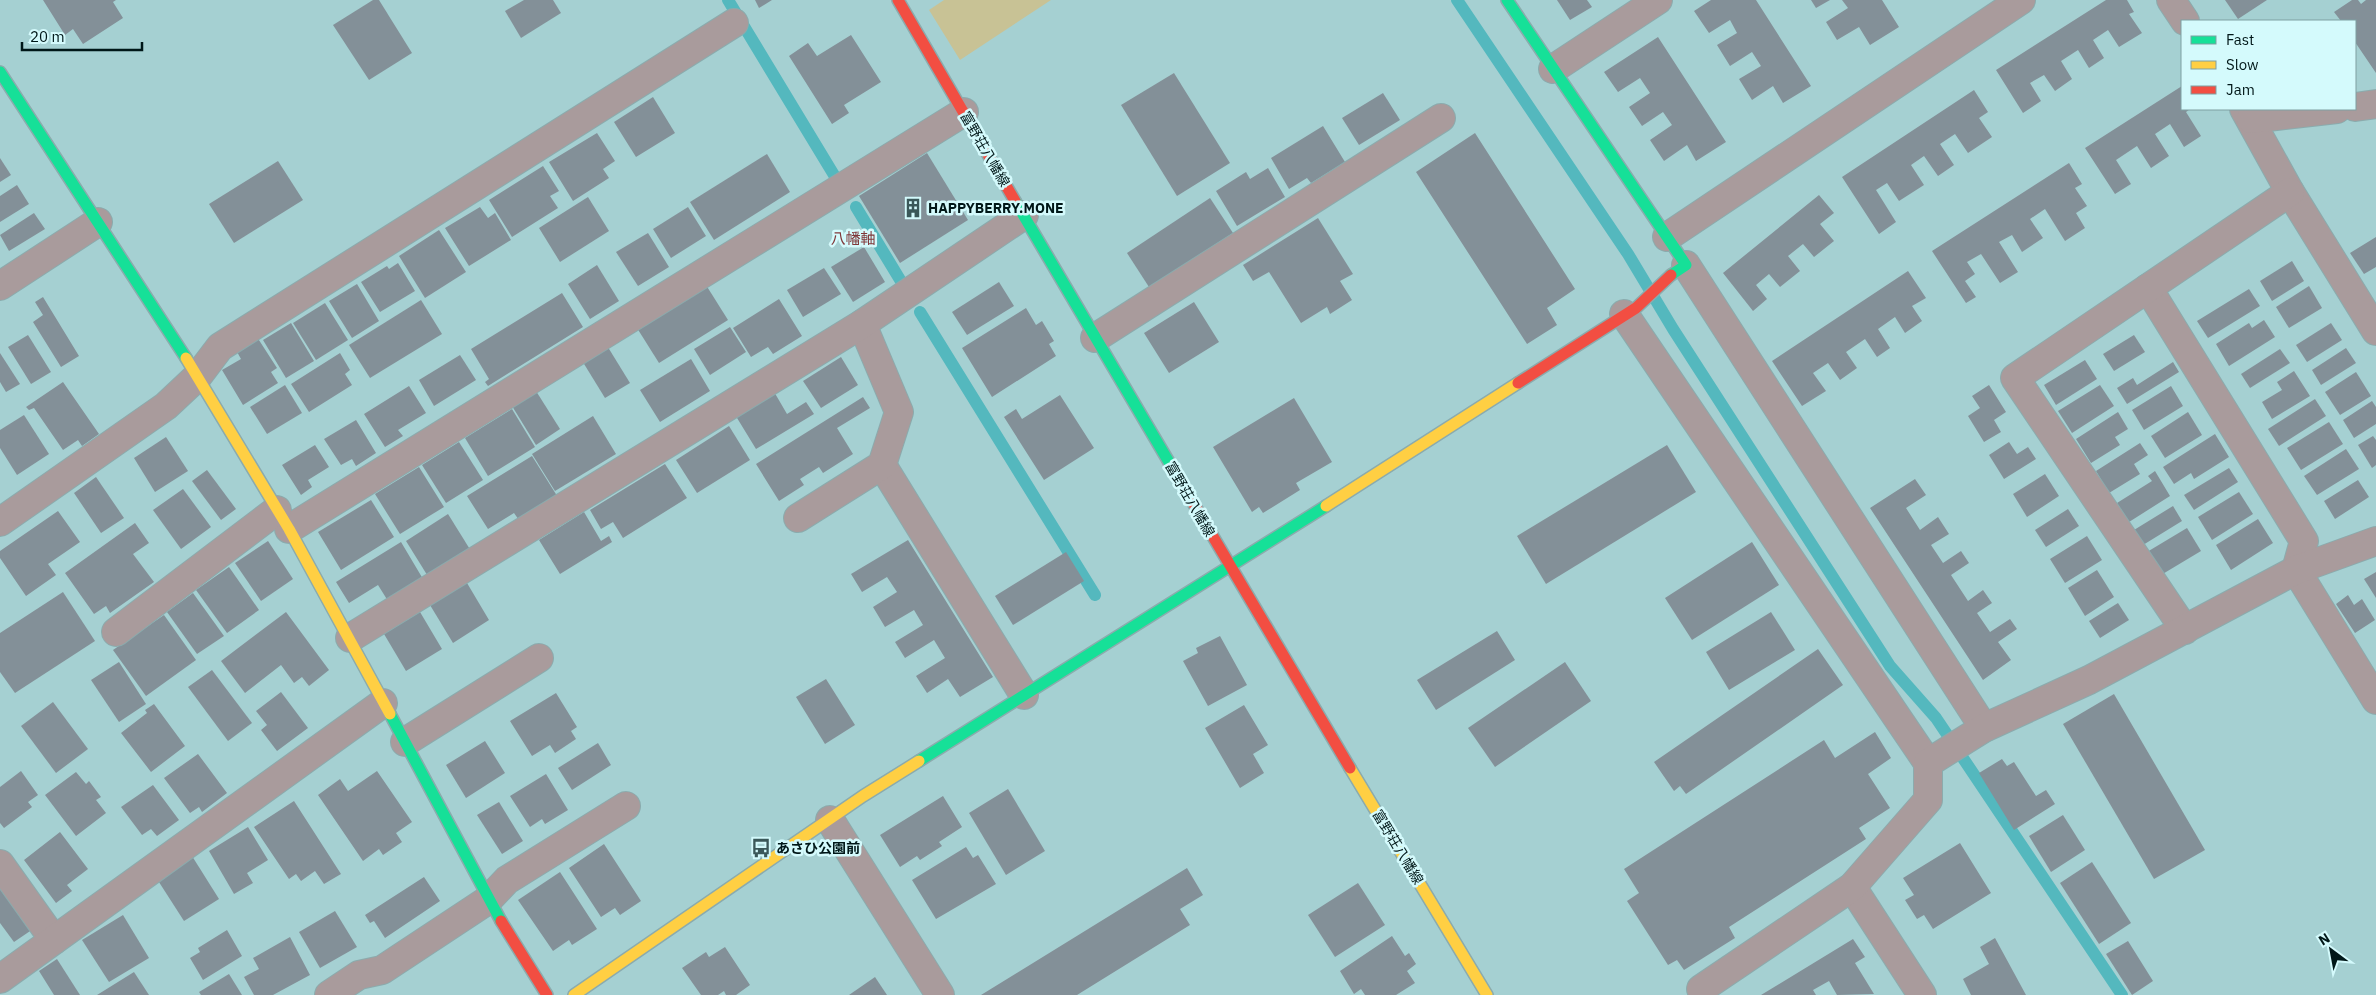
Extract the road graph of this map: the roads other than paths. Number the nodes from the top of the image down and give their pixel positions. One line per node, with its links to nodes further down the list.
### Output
1 (1507, 0): 8 (street)
2 (1658, 0): 8 (street)
3 (2021, 0): 19 (street)
4 (2171, 0): 6 (street)
5 (906, 3): 13 (street, 富野荘八幡線)
6 (2184, 20)
7 (734, 23): 27 (street)
8 (1552, 69): 19 (street)
9 (0, 72): 18 (street)
10 (2376, 104): 11 (street)
11 (2356, 107)
12 (2319, 110): 14 (street)
13 (964, 112): 17 (street, 富野荘八幡線); 30 (street)
14 (2247, 114): 16 (street)
15 (1442, 118): 26 (street)
16 (2290, 192): 22 (street); 25 (street)
17 (1024, 215): 24 (street); 26 (street, 富野荘八幡線)
18 (98, 222): 21 (street); 27 (street)
19 (1667, 236): 20 (street)
20 (1676, 272): 23 (street); 42 (street)
21 (0, 286)
22 (2148, 288): 34 (street); 35 (street)
23 (1630, 311): 33 (street); 44 (street)
24 (862, 324): 28 (street); 37 (street)
25 (2376, 331)
26 (1096, 338): 33 (street, 富野荘八幡線)
27 (198, 376): 30 (street); 31 (street)
28 (882, 465): 29 (street); 39 (street)
29 (798, 518)
30 (283, 520): 36 (street); 37 (street)
31 (0, 522)
32 (2376, 541): 34 (street)
33 (1230, 567): 39 (street); 57 (street, 富野荘八幡線)
34 (2296, 570): 35 (street); 40 (street)
35 (2185, 630): 42 (street)
36 (116, 632)
37 (350, 638): 41 (street)
38 (539, 658): 43 (street)
39 (1024, 695): 46 (street)
40 (2376, 700)
41 (383, 703): 43 (street); 50 (street)
42 (1974, 734): 44 (street)
43 (405, 742): 49 (street)
44 (1932, 761): 48 (street)
45 (626, 806): 49 (street)
46 (830, 820): 55 (street); 56 (street)
47 (0, 864): 50 (street)
48 (1852, 886): 52 (street); 58 (street)
49 (488, 900): 53 (street); 54 (street)
50 (54, 940): 51 (street)
51 (0, 979)
52 (1701, 989)
53 (328, 995)
54 (547, 995)
55 (574, 995)
56 (940, 995)
57 (1487, 995)
58 (1922, 995)

